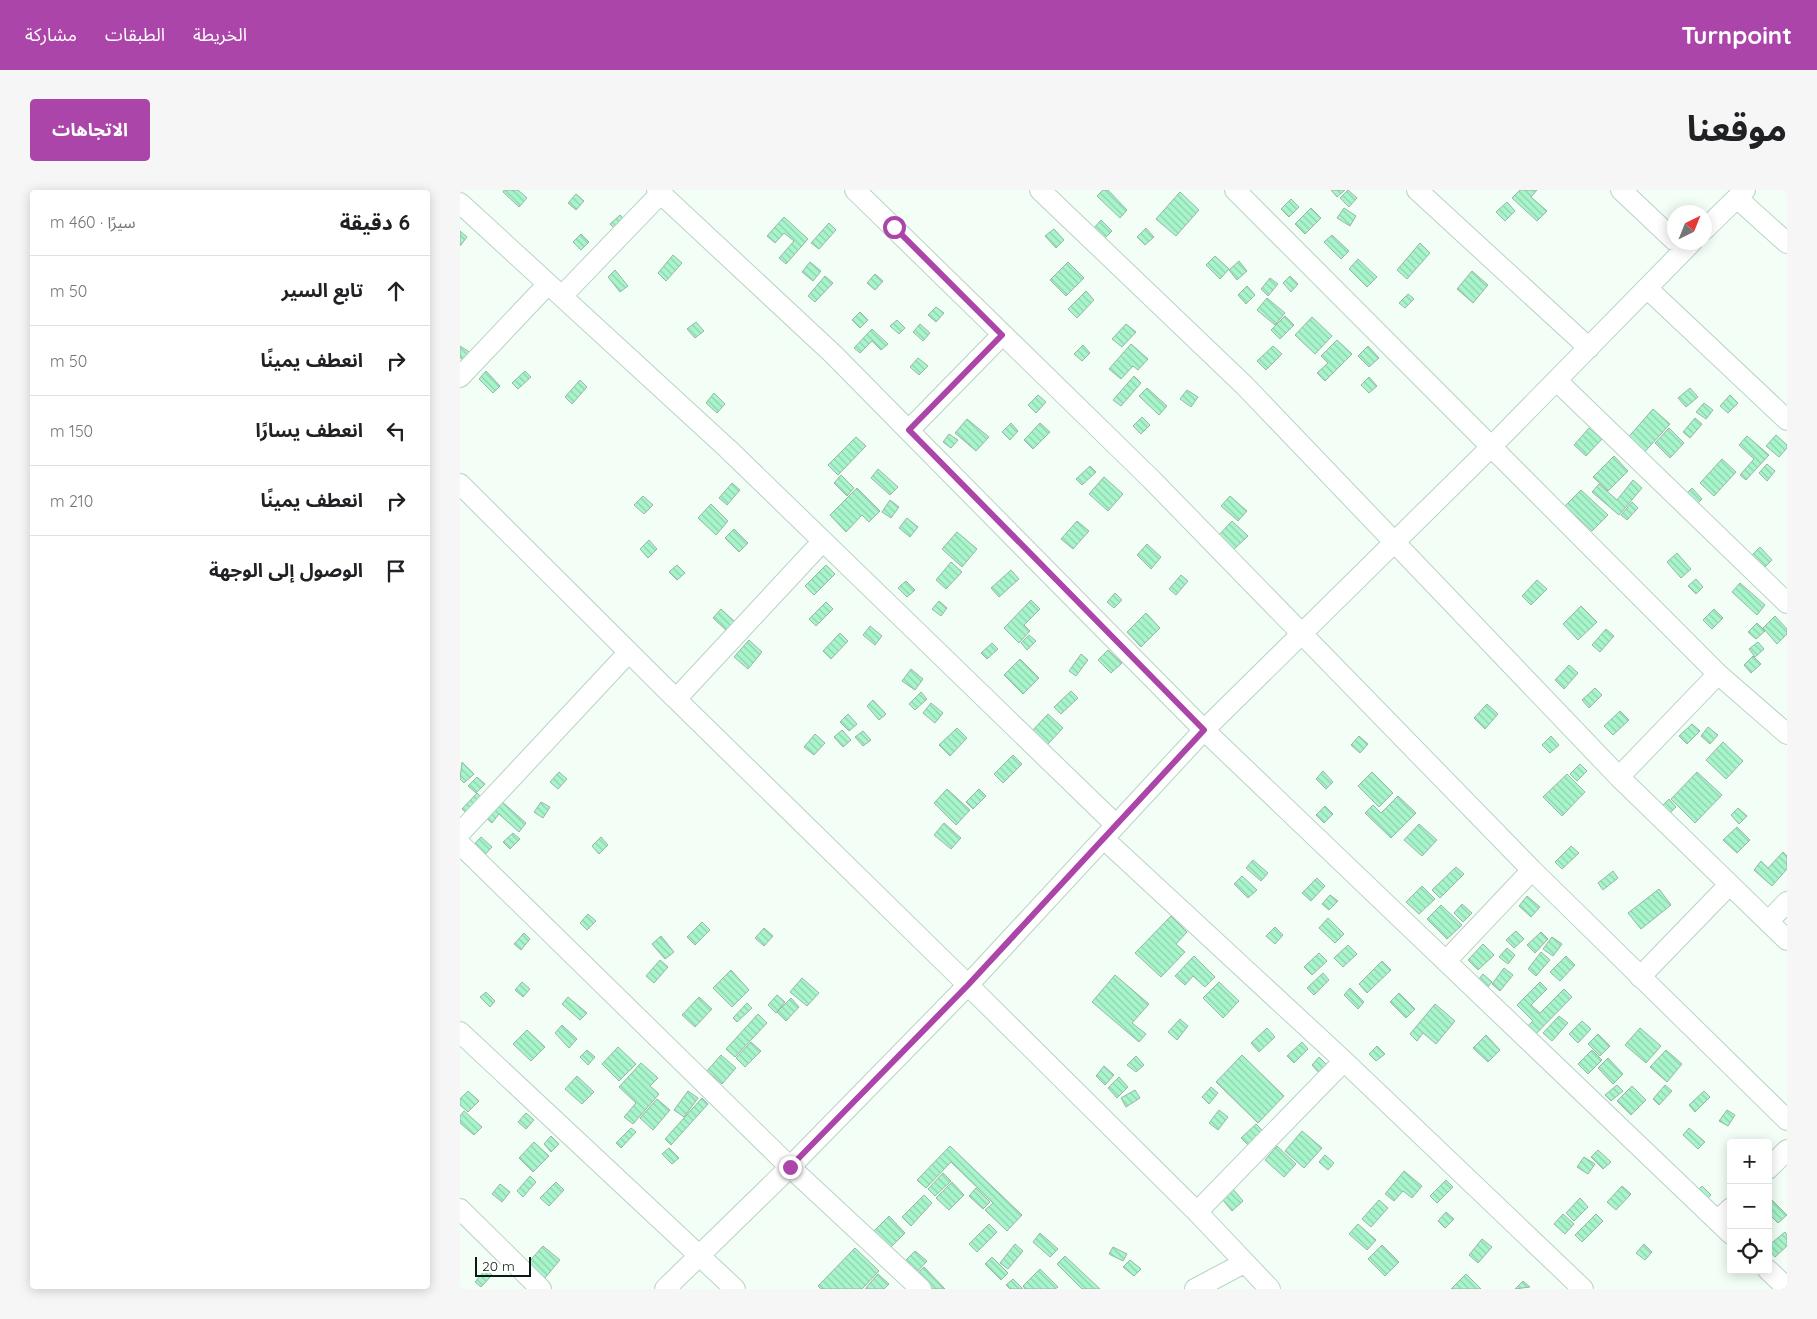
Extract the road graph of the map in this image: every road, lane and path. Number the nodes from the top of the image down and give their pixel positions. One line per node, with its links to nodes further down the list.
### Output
1 (855, 190): 15 (street)
2 (1040, 190): 23 (street)
3 (1417, 190): 16 (street)
4 (1621, 190): 10 (street)
5 (659, 192): 14 (street); 20 (street)
6 (1243, 193): 21 (street)
7 (1741, 194): 9 (street); 11 (street)
8 (460, 203): 14 (street)
9 (1712, 222)
10 (1667, 230)
11 (1787, 243)
12 (1677, 250): 13 (street)
13 (1648, 289): 16 (street); 19 (street)
14 (555, 290): 17 (street); 24 (street)
15 (1002, 335): 20 (street); 26 (street)
16 (1589, 348): 18 (street)
17 (460, 377)
18 (1557, 380): 21 (street); 25 (street)
19 (1787, 420)
20 (909, 430): 30 (street)
21 (1491, 447): 23 (street); 28 (street)
22 (461, 485): 27 (street)
23 (1394, 541): 26 (street); 32 (street)
24 (822, 542): 29 (street); 33 (street)
25 (1787, 603)
26 (1302, 634): 30 (street); 36 (street)
27 (629, 652): 29 (street); 34 (street)
28 (1718, 674): 31 (street); 32 (street)
29 (676, 700): 43 (street)
30 (1204, 730): 33 (street); 41 (street)
31 (1787, 734)
32 (1619, 777): 37 (street)
33 (1110, 832): 43 (street); 45 (street)
34 (460, 833)
35 (460, 844): 49 (street)
36 (1532, 870): 41 (street); 42 (street)
37 (1729, 885): 39 (street); 42 (street)
38 (1787, 902): 39 (street)
39 (1768, 922): 40 (street)
40 (1787, 940)
41 (1446, 961): 52 (street)
42 (1640, 977): 46 (street)
43 (968, 985): 49 (street); 51 (street)
44 (460, 1032): 53 (street)
45 (1344, 1061): 51 (street); 63 (street)
46 (1787, 1120)
47 (1787, 1150): 48 (street)
48 (1772, 1165)
49 (790, 1167): 53 (street); 60 (street)
50 (460, 1209): 57 (street)
51 (1197, 1212): 54 (street)
52 (1726, 1221)
53 (700, 1256): 58 (street); 59 (street)
54 (1244, 1263): 61 (street); 62 (street)
55 (1772, 1274): 56 (street)
56 (1787, 1288)
57 (541, 1289)
58 (666, 1289)
59 (735, 1289)
60 (921, 1289)
61 (1195, 1289)
62 (1270, 1289)
63 (1583, 1289)

